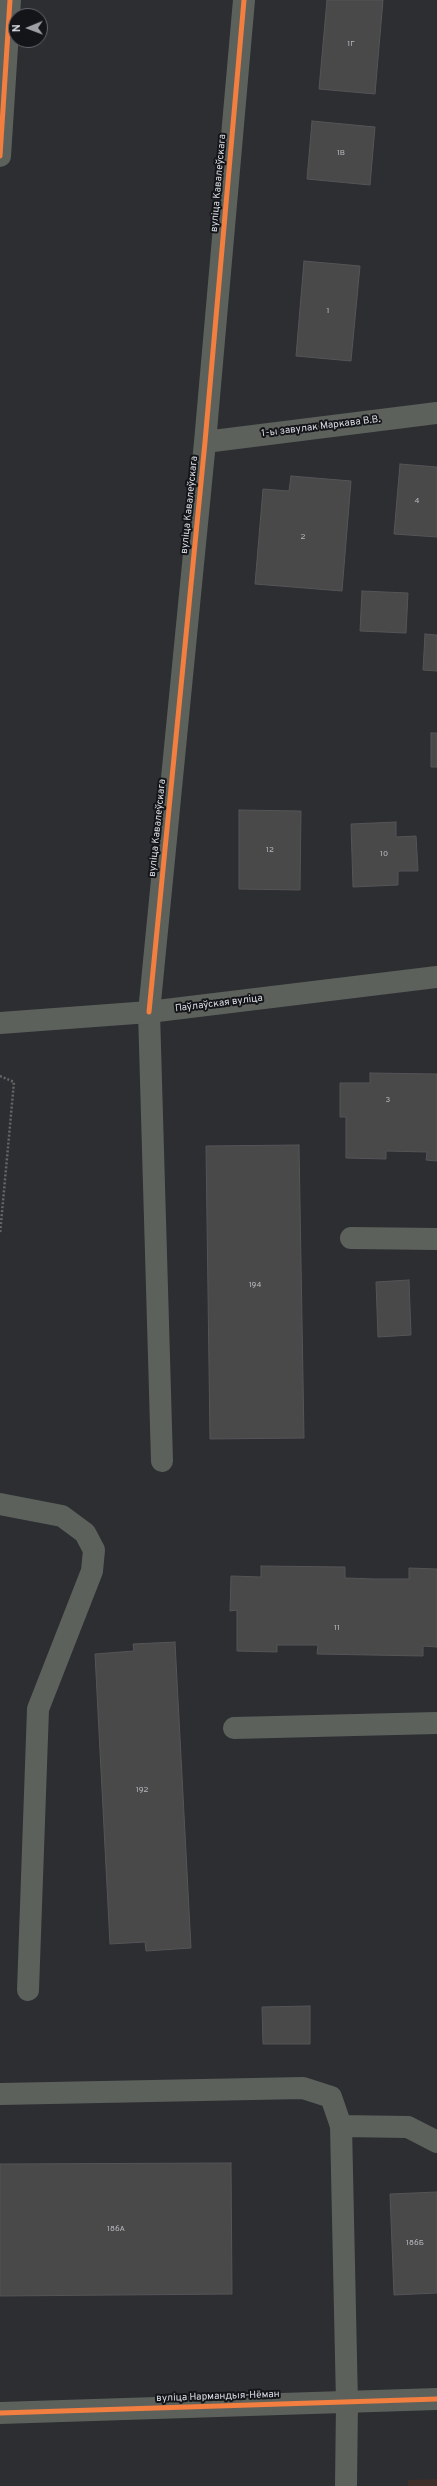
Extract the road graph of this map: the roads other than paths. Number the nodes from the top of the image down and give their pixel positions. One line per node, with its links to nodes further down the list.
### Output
1 (10, 0): 3 (street)
2 (244, 0): 5 (street, вуліца Кавалеўскага)
3 (0, 156)
4 (437, 413): 5 (street, 1-ы завулак Маркава В.В.)
5 (205, 442): 7 (street, вуліца Кавалеўскага)
6 (437, 977): 7 (street, Паўлаўская вуліца)
7 (149, 1012): 8 (street, Паўлаўская вуліца); 11 (street, вуліца Кавалеўскага)
8 (0, 1023)
9 (351, 1238): 10 (street)
10 (437, 1239)
11 (162, 1461)
12 (0, 1504): 15 (street)
13 (437, 1723): 14 (street)
14 (234, 1728)
15 (28, 1990)
16 (0, 2094): 17 (street)
17 (341, 2126): 18 (street); 20 (street)
18 (437, 2142)
19 (437, 2399): 20 (street, вуліца Нармандыя-Нёман)
20 (347, 2403): 21 (street, вуліца Нармандыя-Нёман); 22 (street)
21 (0, 2413)
22 (346, 2486)

